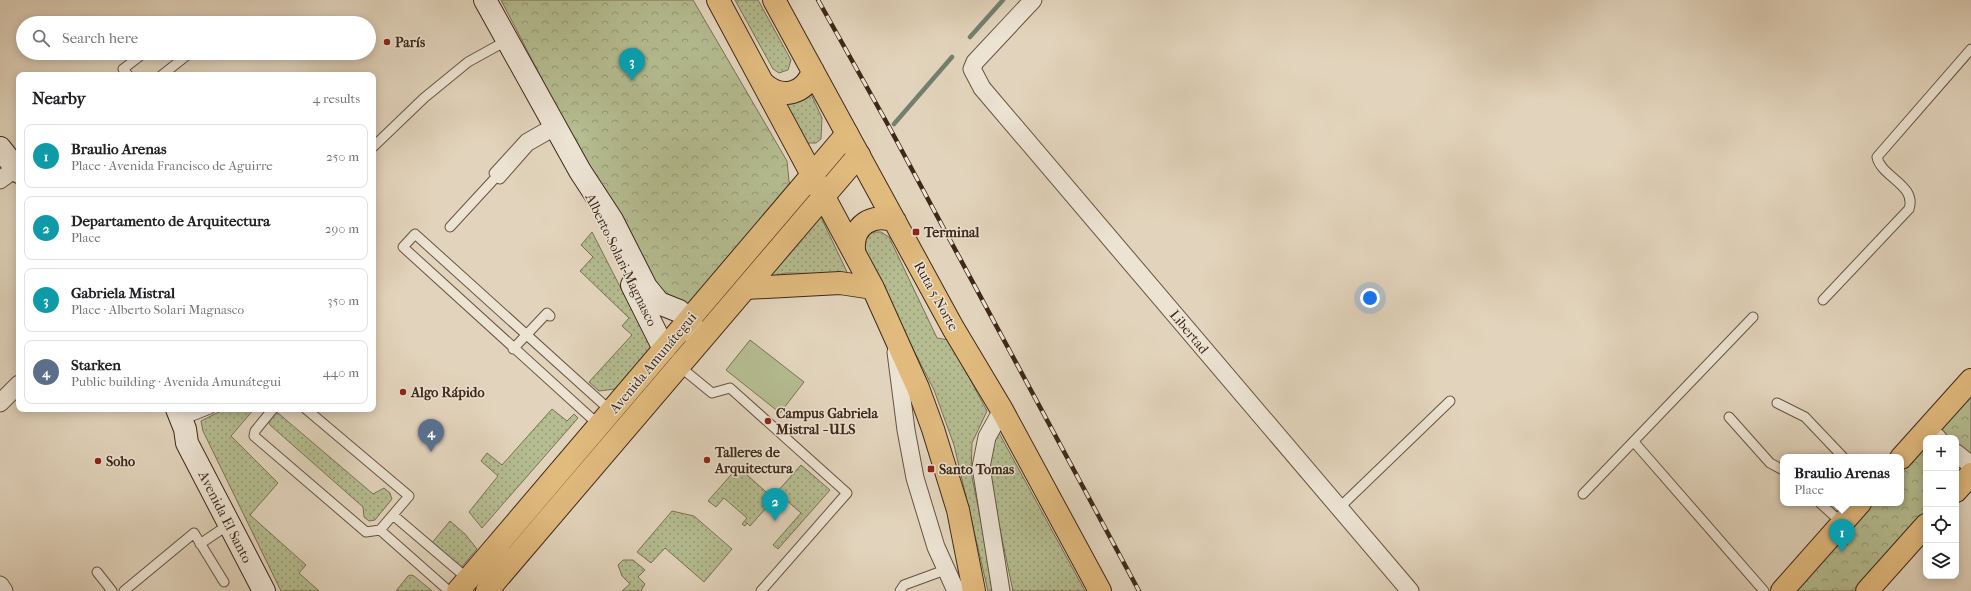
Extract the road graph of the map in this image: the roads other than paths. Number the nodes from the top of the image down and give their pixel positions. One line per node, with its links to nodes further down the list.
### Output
1 (485, 0): 5 (street, Alberto Solari Magnasco)
2 (718, 0): 12 (main road)
3 (774, 0): 9 (main road, Ruta 5 Norte)
4 (1033, 0): 59 (street, Libertad)
5 (506, 41): 13 (street, Alberto Solari Magnasco); 15 (lane)
6 (1971, 48): 27 (lane)
7 (135, 60): 10 (lane)
8 (181, 60): 11 (lane)
9 (813, 71): 12 (main road); 14 (main road, Ruta 5 Norte)
10 (126, 72)
11 (166, 72)
12 (764, 84): 20 (main road)
13 (555, 126): 18 (street, Alberto Solari Magnasco); 23 (lane)
14 (847, 134): 17 (main road, Ruta 5 Norte); 20 (main road, Avenida Amunátegui)
15 (376, 144)
16 (0, 148): 19 (street)
17 (859, 155): 21 (main road, Avenida Amunátegui); 22 (main road, Ruta 5 Norte)
18 (580, 171): 30 (street, Alberto Solari Magnasco); 34 (street, Alberto Solari Magnasco)
19 (12, 173)
20 (813, 175): 21 (main road); 30 (main road, Avenida Amunátegui)
21 (824, 196): 24 (main road); 25 (main road, Avenida Amunátegui)
22 (895, 221): 24 (main road); 41 (main road, Ruta 5 Norte)
23 (450, 227)
24 (854, 250): 26 (main road)
25 (746, 288): 26 (main road); 35 (main road, Avenida Amunátegui)
26 (873, 288): 31 (main road)
27 (1823, 300)
28 (550, 316): 32 (lane)
29 (1753, 317): 48 (lane)
30 (690, 319): 34 (main road, Avenida Amunátegui); 35 (street)
31 (891, 326): 66 (street); 80 (main road)
32 (526, 335): 33 (lane); 33 (lane); 46 (lane)
33 (513, 349): 46 (lane)
34 (664, 349): 46 (main road, Avenida Amunátegui)
35 (686, 358): 46 (main road, Avenida Amunátegui); 77 (lane)
36 (1971, 380): 47 (main road)
37 (16, 387): 40 (street)
38 (1450, 401): 59 (lane)
39 (1777, 403): 49 (lane)
40 (0, 404)
41 (1002, 410): 81 (street); 82 (main road, Ruta 5 Norte)
42 (271, 412): 64 (lane)
43 (310, 412): 60 (lane)
44 (175, 413): 62 (street, Avenida El Santo)
45 (1729, 416): 53 (lane)
46 (613, 426): 70 (main road, Avenida Amunátegui); 76 (main road, Avenida Amunátegui)
47 (1932, 434): 51 (main road)
48 (1634, 442): 56 (lane); 84 (lane)
49 (1840, 454)
50 (1959, 455): 52 (street)
51 (1904, 456)
52 (1971, 464)
53 (1780, 468)
54 (1971, 474): 55 (main road)
55 (1959, 488)
56 (1583, 494)
57 (1823, 506): 61 (lane)
58 (1857, 506): 61 (main road)
59 (1339, 508): 83 (street, Libertad)
60 (393, 515): 64 (lane); 70 (lane)
61 (1842, 523): 85 (main road)
62 (228, 525): 65 (lane); 74 (street, Avenida El Santo)
63 (1923, 528): 86 (main road)
64 (380, 530): 75 (lane)
65 (200, 544): 68 (lane); 73 (lane)
66 (945, 570): 78 (lane); 79 (street)
67 (97, 572): 72 (lane)
68 (224, 582)
69 (0, 585): 71 (street)
70 (463, 585)
71 (4, 591)
72 (112, 591)
73 (124, 591)
74 (264, 591)
75 (449, 591)
76 (487, 591)
77 (761, 591)
78 (900, 591)
79 (956, 591)
80 (974, 591)
81 (1002, 591)
82 (1100, 591)
83 (1410, 591)
84 (1764, 591)
85 (1782, 591)
86 (1867, 591)

